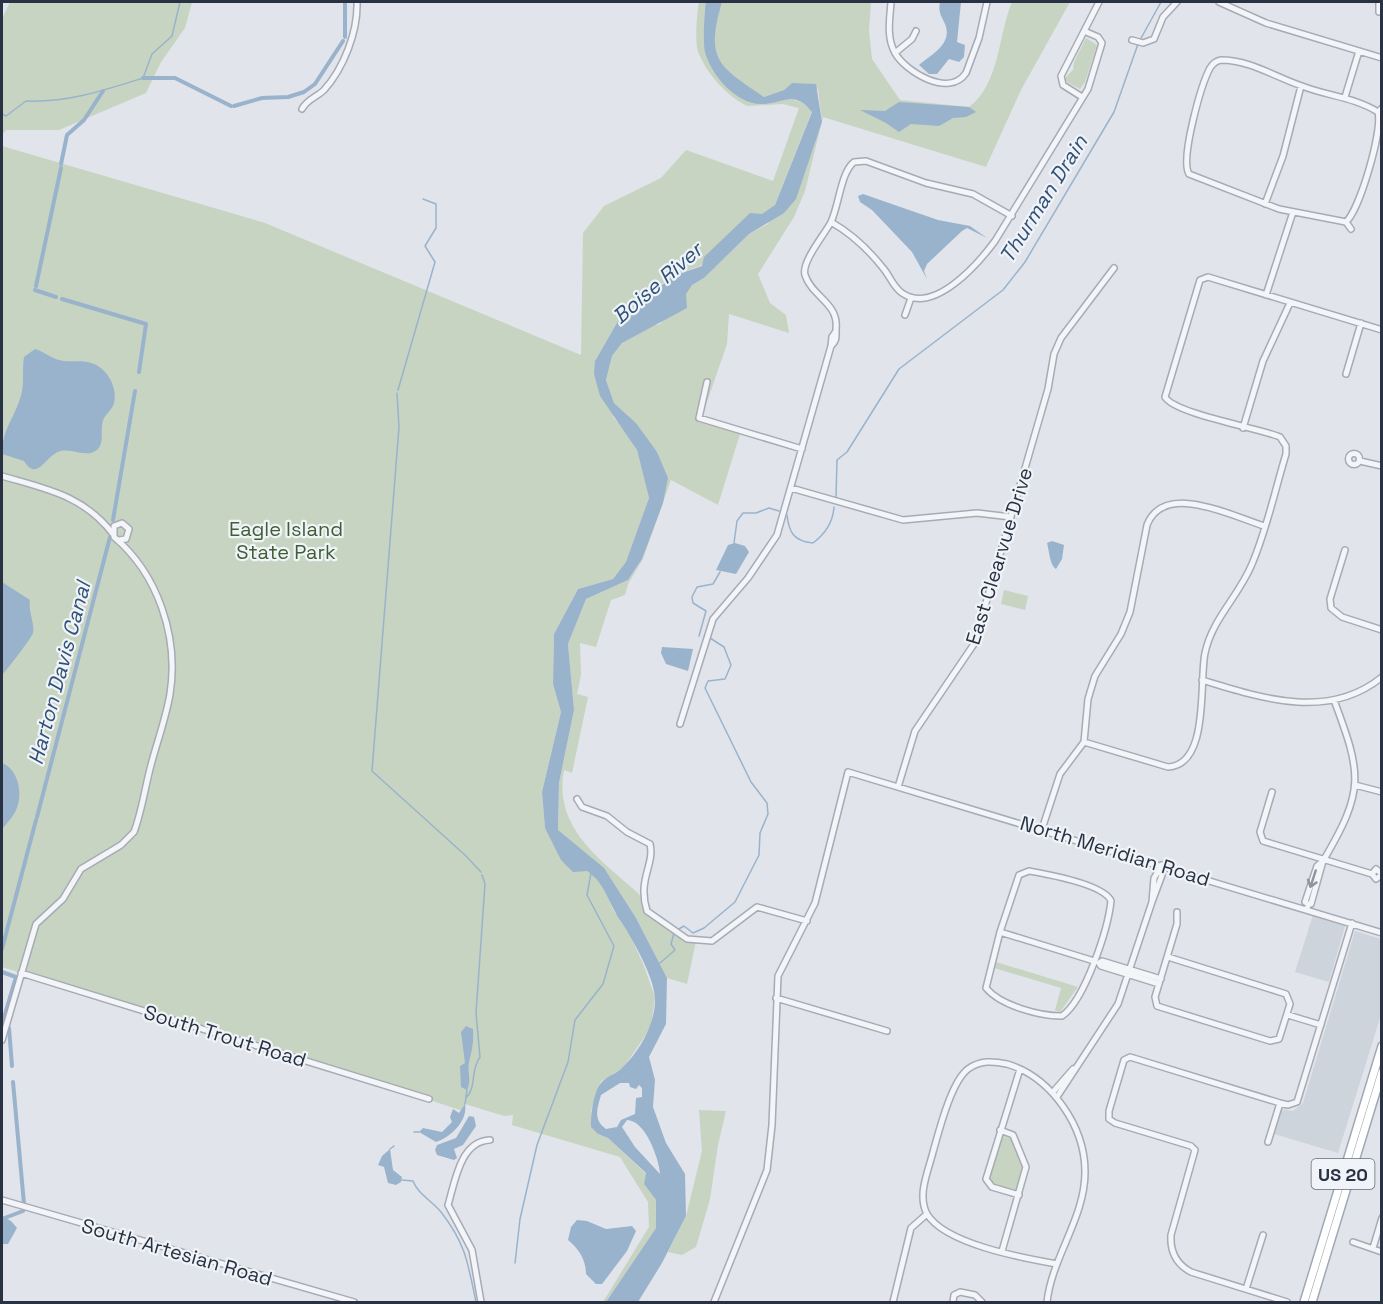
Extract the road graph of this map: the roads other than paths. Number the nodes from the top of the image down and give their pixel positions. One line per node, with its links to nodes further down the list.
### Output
1 (357, 2): 18 (street)
2 (891, 2): 13 (street)
3 (987, 2): 13 (street)
4 (1099, 2): 10 (street)
5 (1177, 2): 11 (street)
6 (1219, 2): 12 (street)
7 (1380, 3): 8 (street)
8 (1379, 12)
9 (916, 31): 13 (street)
10 (1084, 31): 16 (street); 16 (street)
11 (1132, 39)
12 (1359, 51): 14 (street); 17 (street)
13 (895, 53)
14 (1382, 58)
15 (1301, 86): 17 (street); 20 (street); 20 (street)
16 (1082, 97): 22 (street)
17 (1345, 97): 19 (street)
18 (302, 109)
19 (1380, 110): 24 (street)
20 (1265, 204): 21 (street)
21 (1293, 212): 24 (street); 27 (street)
22 (1012, 216): 23 (street); 28 (street)
23 (831, 222): 28 (street); 36 (street)
24 (1346, 222): 25 (street)
25 (1351, 230)
26 (1114, 268): 41 (street, East Clearvue Drive)
27 (1266, 296): 29 (street); 35 (street)
28 (911, 298): 30 (street)
29 (1290, 303): 31 (street); 35 (street)
30 (905, 315)
31 (1362, 323): 32 (street); 33 (street)
32 (1382, 330)
33 (1346, 374)
34 (707, 382): 36 (street)
35 (1243, 428): 44 (street)
36 (802, 449): 40 (street)
37 (1360, 461): 38 (street)
38 (1382, 466)
39 (2, 476): 42 (street)
40 (790, 488): 41 (street); 54 (street)
41 (1011, 517): 57 (street, East Clearvue Drive)
42 (102, 522): 43 (street); 45 (street)
43 (115, 525): 45 (street); 46 (street)
44 (1264, 526): 52 (street); 55 (street)
45 (113, 534): 47 (street)
46 (128, 537): 47 (street); 49 (street)
47 (118, 540): 49 (street)
48 (1345, 550): 50 (street)
49 (129, 551): 74 (street)
50 (1382, 630)
51 (1382, 677): 53 (street)
52 (1203, 680): 53 (street); 55 (street)
53 (1334, 700): 56 (street)
54 (680, 724)
55 (1084, 742): 61 (street)
56 (1355, 785): 59 (street); 62 (street)
57 (898, 787): 61 (street, North Meridian Road); 67 (street, North Meridian Road)
58 (1272, 792): 62 (street)
59 (1382, 792)
60 (577, 799): 67 (street)
61 (1042, 829): 63 (street, North Meridian Road)
62 (1323, 861): 64 (street); 65 (street)
63 (1161, 868): 65 (street, North Meridian Road); 73 (street)
64 (1382, 874)
65 (1308, 906): 68 (street, North Meridian Road)
66 (1177, 912): 71 (street)
67 (807, 921): 76 (street)
68 (1352, 923): 70 (street, North Meridian Road); 78 (street)
69 (1000, 932): 72 (street); 72 (street); 72 (street)
70 (1382, 933)
71 (1168, 957): 75 (street); 77 (street)
72 (1096, 962): 73 (street)
73 (1130, 972): 75 (street); 84 (street)
74 (21, 973): 80 (street); 85 (street, South Trout Road)
75 (1160, 981): 77 (street)
76 (776, 998): 79 (street); 103 (street)
77 (1288, 1015): 78 (street)
78 (1321, 1025): 86 (street)
79 (887, 1031)
80 (2, 1040)
81 (1382, 1046): 109 (main road, US 20)
82 (1020, 1069): 84 (street); 87 (street); 92 (street)
83 (1382, 1072): 110 (main road, US 20)
84 (1055, 1094): 99 (street)
85 (429, 1099)
86 (1280, 1103): 89 (street); 100 (street)
87 (1000, 1130): 90 (street); 90 (street)
88 (490, 1140): 102 (street)
89 (1268, 1142)
90 (1020, 1195): 97 (street)
91 (2, 1200): 101 (street, South Artesian Road)
92 (927, 1214): 97 (street); 104 (street)
93 (1382, 1218): 96 (street)
94 (1263, 1235): 100 (street)
95 (1353, 1242): 96 (street)
96 (1372, 1248): 98 (street)
97 (1002, 1251): 99 (street)
98 (1382, 1252)
99 (1057, 1264): 107 (street)
100 (1246, 1289): 108 (street)
101 (354, 1302)
102 (481, 1302)
103 (714, 1302)
104 (893, 1302)
105 (953, 1302): 106 (street)
106 (982, 1302)
107 (1047, 1302)
108 (1287, 1302)
109 (1304, 1302)
110 (1312, 1302)

